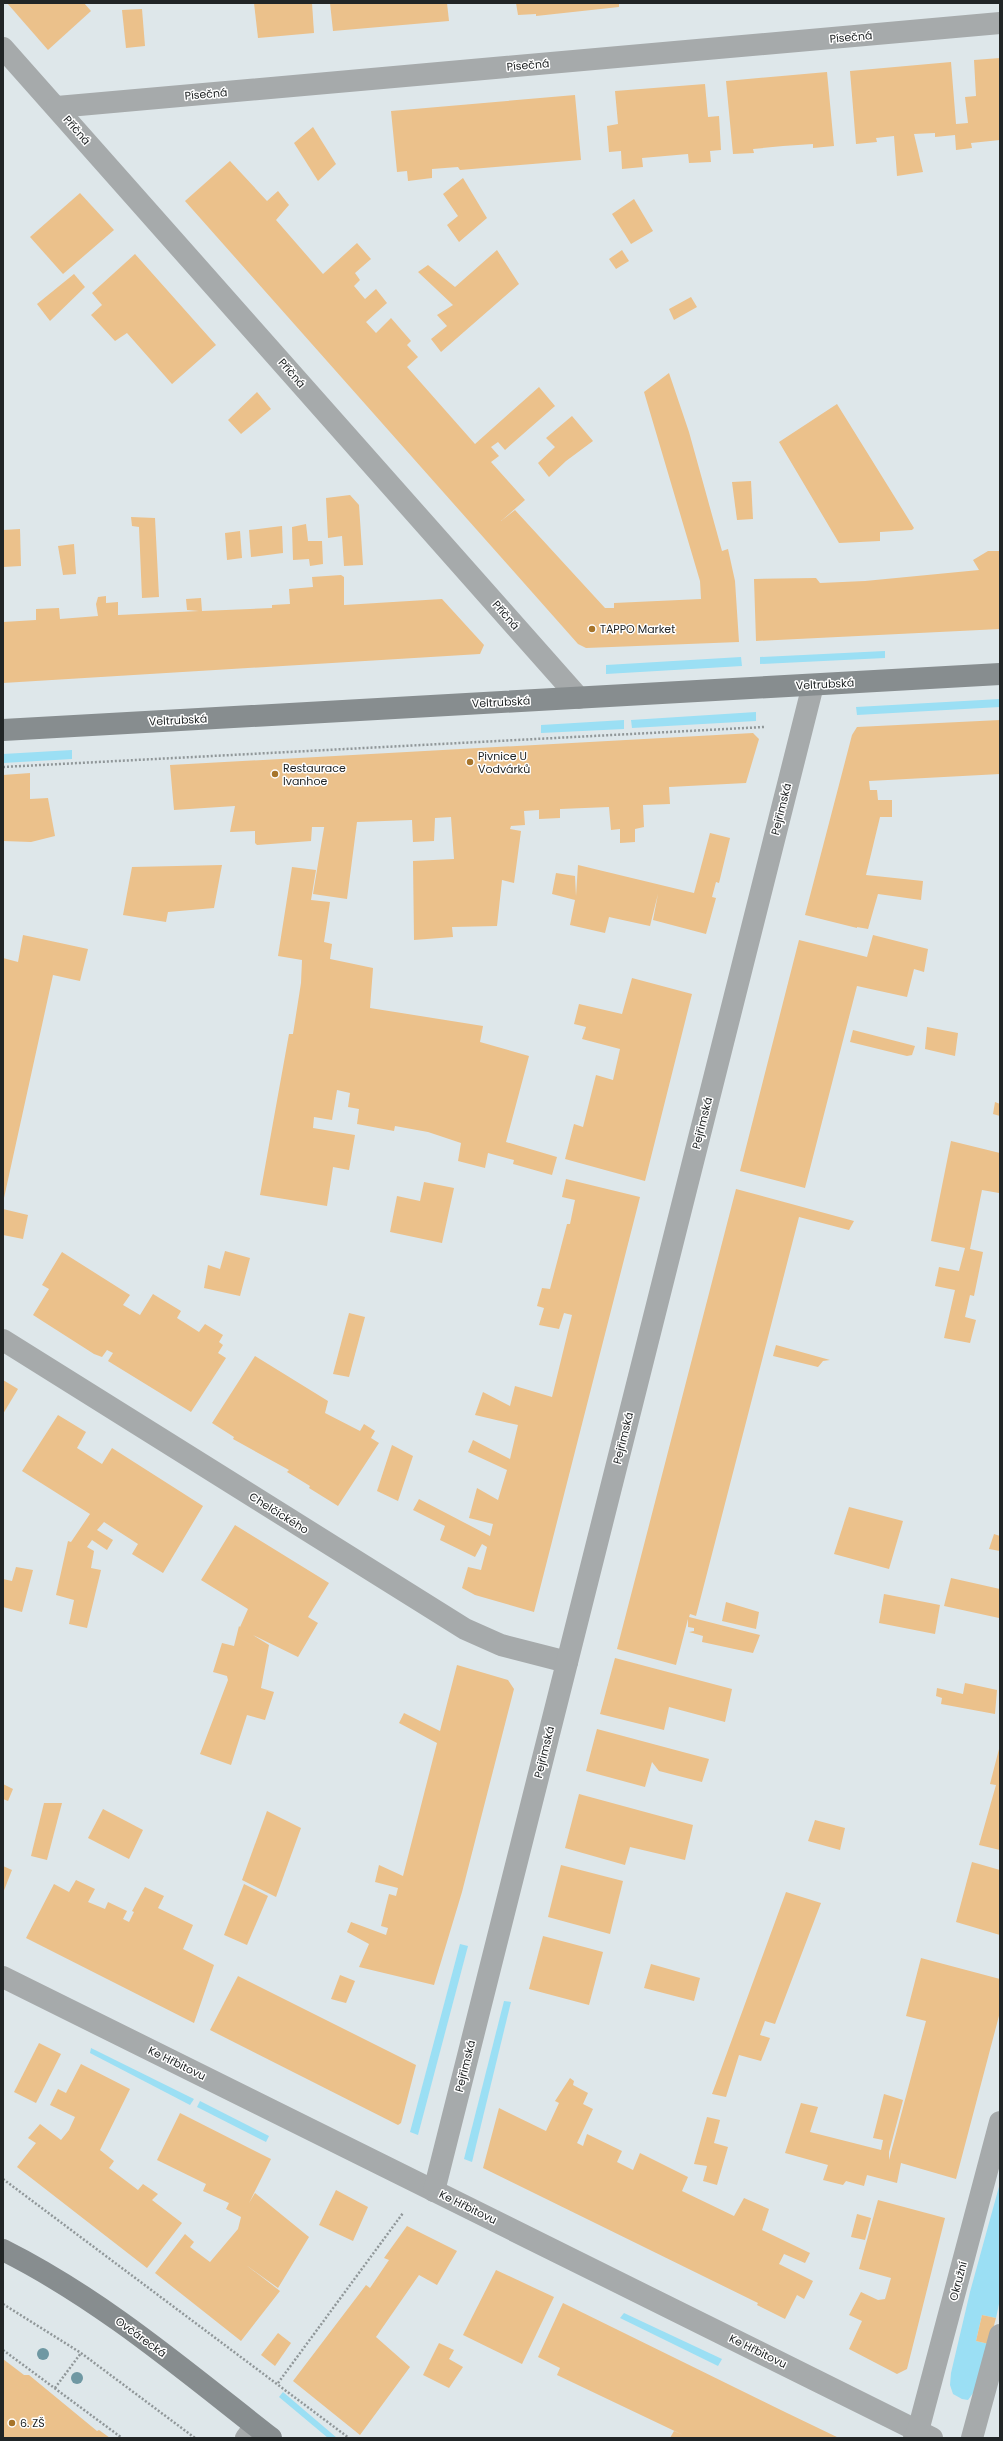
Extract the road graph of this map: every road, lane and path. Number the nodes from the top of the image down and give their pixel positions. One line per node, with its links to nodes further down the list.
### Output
1 (1000, 23): 3 (street, Písečná)
2 (3, 48): 3 (street, Příčná)
3 (57, 107): 6 (street, Příčná)
4 (1000, 674): 5 (street, Veltrubská)
5 (813, 685): 6 (street, Veltrubská); 11 (street, Pejřimská)
6 (579, 698): 8 (street, Veltrubská)
7 (764, 727): 9 (path)
8 (3, 730)
9 (3, 767)
10 (3, 1340): 11 (street, Chelčického)
11 (567, 1662): 15 (street, Pejřimská)
12 (3, 1977): 15 (street, Ke Hřbitovu)
13 (1000, 2122): 25 (street, Okružní)
14 (3, 2179): 22 (path)
15 (434, 2190): 25 (street, Ke Hřbitovu)
16 (403, 2213): 22 (path)
17 (3, 2250): 24 (street, Ovčárecká)
18 (3, 2304): 21 (path)
19 (1000, 2335): 29 (street)
20 (3, 2350): 23 (path)
21 (81, 2353): 23 (path); 27 (path)
22 (278, 2383): 28 (path)
23 (55, 2388): 26 (path)
24 (257, 2434)
25 (921, 2436)
26 (122, 2438)
27 (195, 2438)
28 (349, 2438)
29 (972, 2438)

